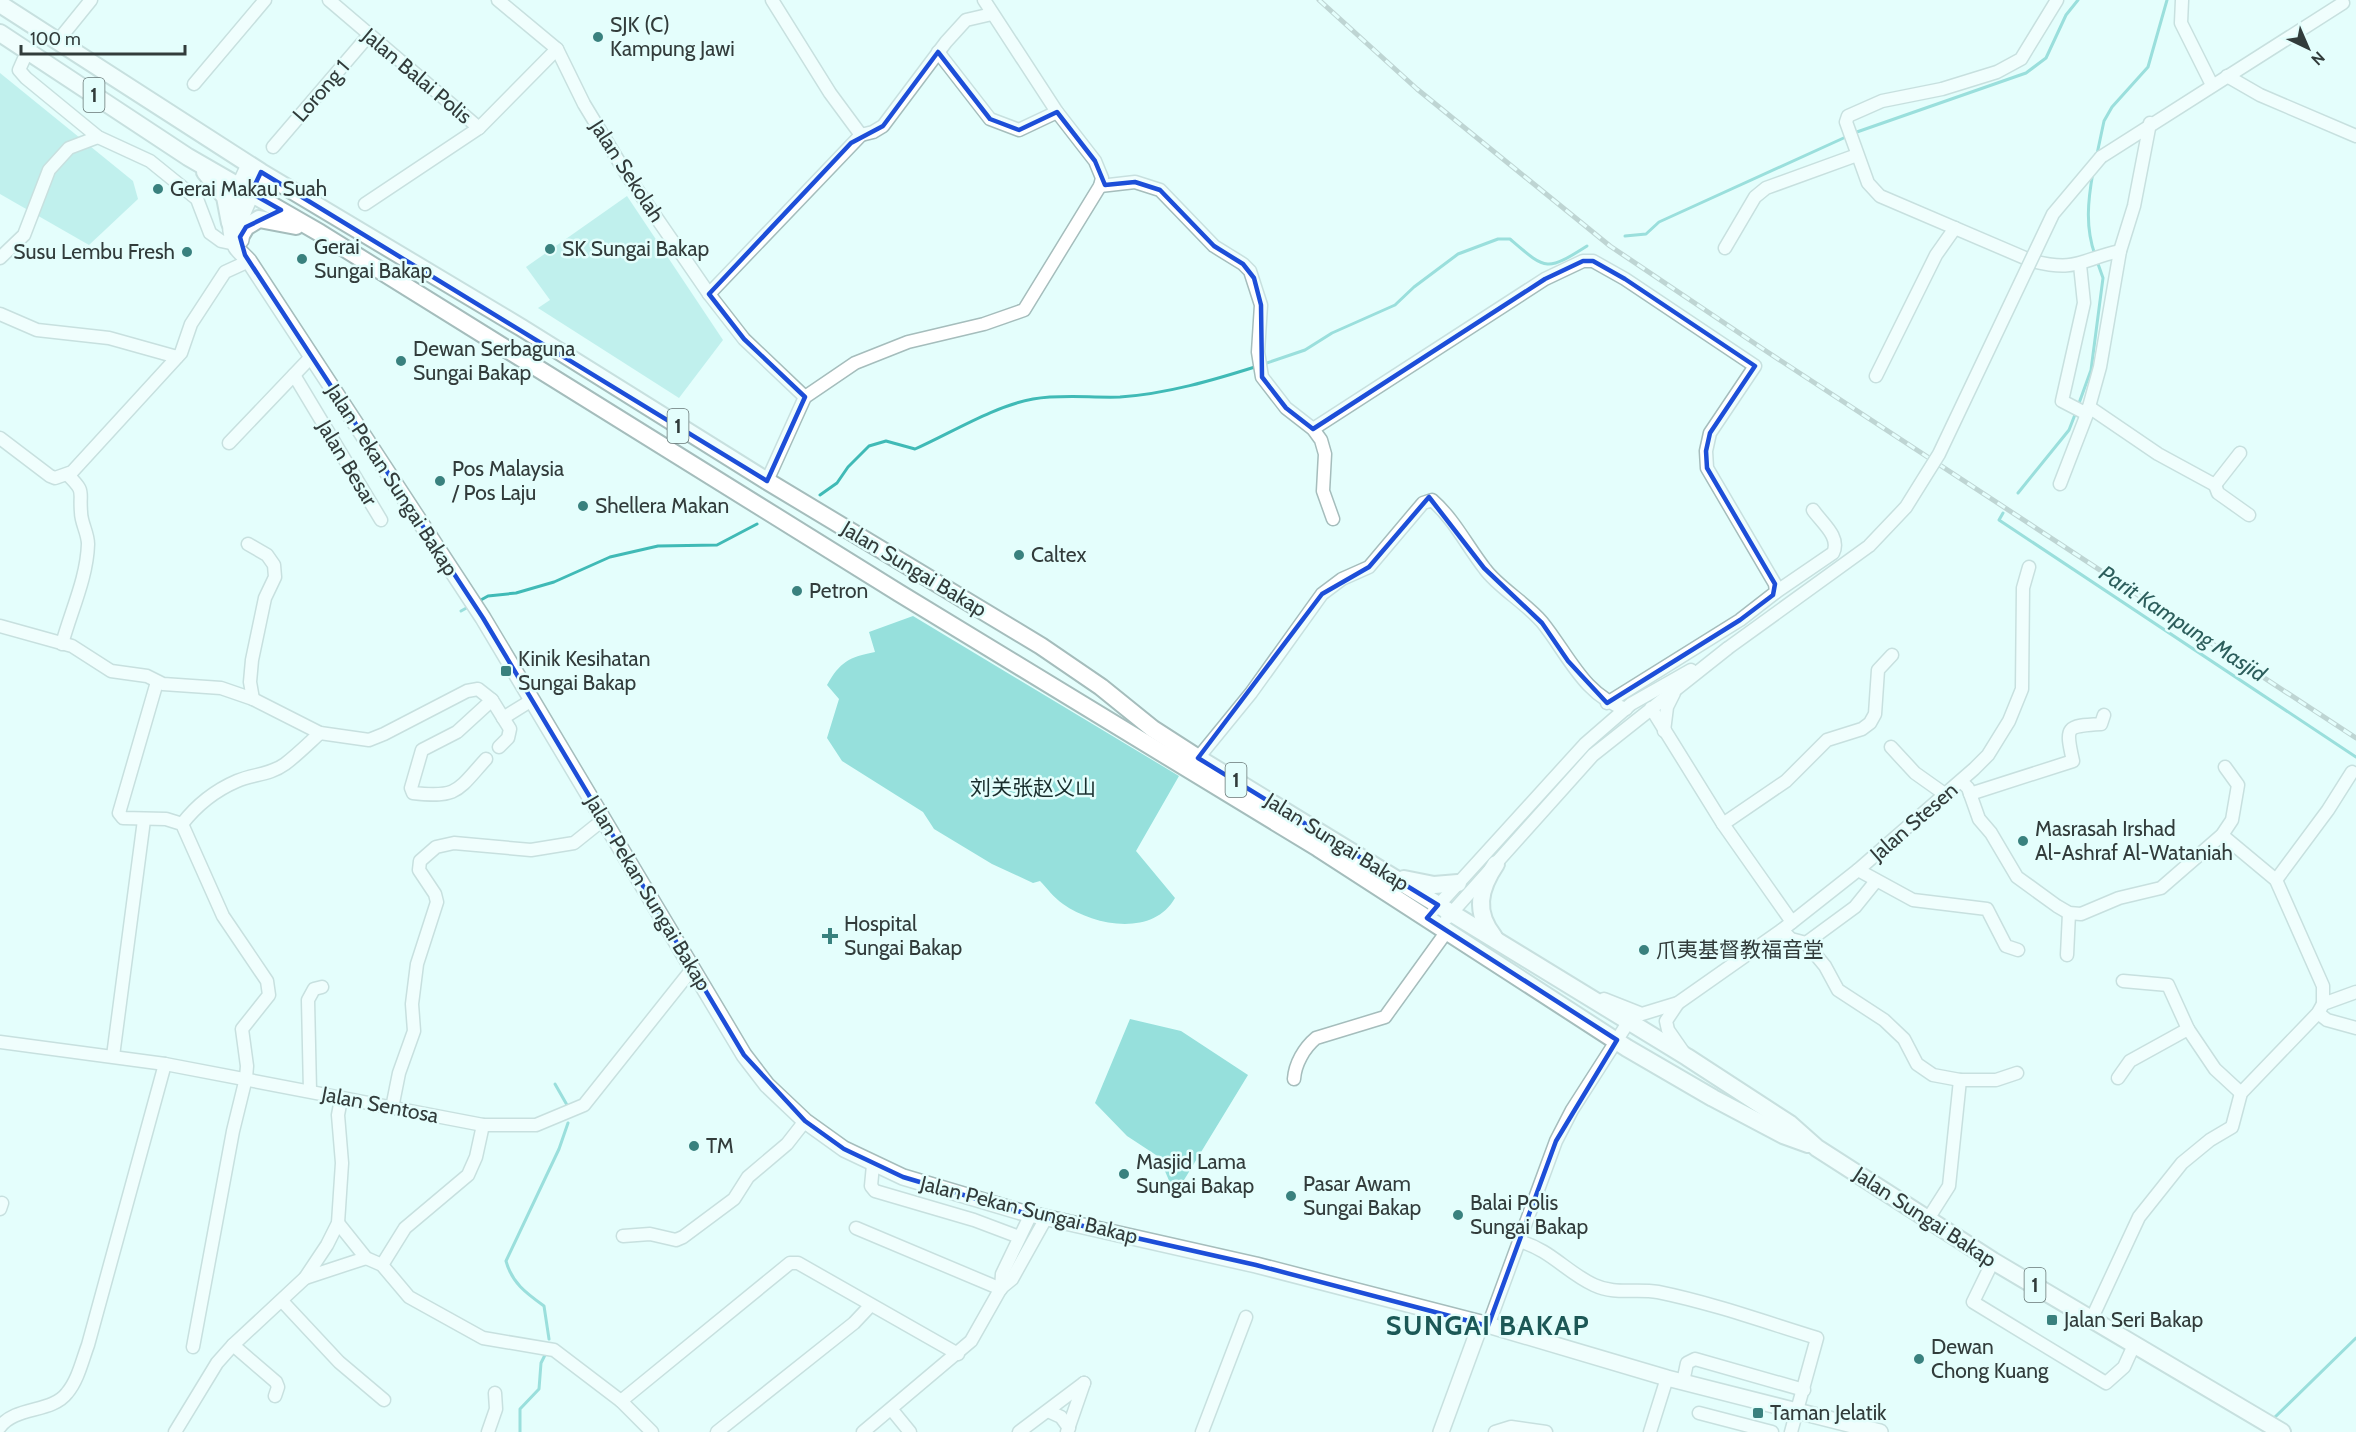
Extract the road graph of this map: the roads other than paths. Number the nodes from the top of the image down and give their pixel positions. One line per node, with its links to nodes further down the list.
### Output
1 (92, 0): 14 (street)
2 (265, 0): 19 (street)
3 (329, 0): 13 (street, Jalan Balai Polis)
4 (498, 0): 15 (street, Jalan Sekolah)
5 (772, 0): 24 (street)
6 (984, 0): 11 (street)
7 (2057, 0): 28 (street)
8 (2182, 0): 20 (street)
9 (2343, 3): 18 (street)
10 (0, 4): 14 (highway, Jalan Sungai Bakap / 1)
11 (992, 14): 17 (street); 21 (street)
12 (0, 33): 16 (highway, Jalan Sungai Bakap / 1)
13 (369, 35): 23 (street, Jalan Balai Polis); 27 (street, Lorong 1)
14 (57, 42): 30 (highway, Jalan Sungai Bakap / 1)
15 (557, 49): 23 (street); 41 (street, Jalan Sekolah)
16 (27, 52): 26 (street); 29 (highway, Jalan Sungai Bakap / 1)
17 (939, 52): 21 (street); 24 (street)
18 (2227, 76): 20 (street); 25 (street)
19 (194, 84)
20 (2211, 85): 22 (street)
21 (1057, 112): 31 (street)
22 (2150, 123): 38 (street); 67 (street, bridge)
23 (479, 128): 33 (street)
24 (861, 135): 41 (street)
25 (2356, 136)
26 (98, 137): 36 (street); 39 (street)
27 (273, 147)
28 (1855, 149): 34 (street); 37 (street)
29 (188, 157): 32 (highway, Jalan Sungai Bakap / 1); 36 (highway)
30 (255, 169): 32 (main road); 54 (highway, Jalan Sungai Bakap / 1)
31 (1100, 186): 47 (street); 49 (street)
32 (245, 189): 35 (highway, Jalan Sungai Bakap / 1); 36 (main road)
33 (365, 204)
34 (1955, 228): 40 (street); 46 (street)
35 (320, 232): 36 (highway); 103 (highway, Jalan Sungai Bakap / 1)
36 (240, 244): 43 (street); 44 (main road, Jalan Pekan Sungai Bakap)
37 (1725, 248)
38 (2120, 251): 40 (street); 48 (street)
39 (0, 258)
40 (2082, 264): 48 (street)
41 (709, 294): 47 (street, Jalan Sekolah)
42 (0, 314): 43 (street)
43 (177, 357): 53 (street)
44 (312, 357): 45 (street); 72 (main road, Jalan Pekan Sungai Bakap)
45 (294, 375): 51 (street); 60 (street, Jalan Besar)
46 (1876, 376)
47 (805, 398): 54 (street)
48 (2081, 409): 55 (street); 56 (street)
49 (1313, 429): 59 (street); 63 (street)
50 (0, 438): 53 (street)
51 (229, 443)
52 (2240, 453): 56 (street)
53 (68, 474): 65 (street)
54 (767, 481): 84 (highway, Jalan Sungai Bakap / 1)
55 (2060, 484)
56 (2216, 485): 58 (street)
57 (1812, 510): 63 (street)
58 (2249, 516)
59 (1334, 519)
60 (381, 520)
61 (248, 544): 70 (street)
62 (2029, 567): 88 (street, Jalan Stesen)
63 (1776, 592): 73 (street)
64 (0, 626): 65 (street)
65 (62, 644): 68 (street)
66 (1892, 655): 94 (street)
67 (1706, 663): 69 (street); 74 (street)
68 (157, 682): 70 (street); 92 (street)
69 (1676, 689): 75 (street); 80 (street)
70 (253, 699): 81 (street)
71 (492, 700): 77 (street); 81 (street); 85 (street)
72 (532, 700): 77 (street); 91 (main road, Jalan Pekan Sungai Bakap)
73 (1607, 703): 74 (street); 78 (street); 84 (street)
74 (1628, 707): 75 (street); 78 (street)
75 (1651, 708): 79 (street); 80 (street)
76 (2104, 715): 89 (street)
77 (503, 718): 82 (street)
78 (1610, 722): 101 (street)
79 (1632, 723): 80 (street); 96 (street)
80 (1664, 732): 94 (street)
81 (320, 733): 93 (street)
82 (500, 747)
83 (1891, 747): 90 (street)
84 (1198, 758): 98 (highway, Jalan Sungai Bakap / 1)
85 (486, 759)
86 (2225, 767): 95 (street)
87 (2352, 772): 99 (street)
88 (1962, 782): 89 (street); 90 (street, Jalan Stesen)
89 (1970, 794): 102 (street)
90 (1946, 795): 97 (street, Jalan Stesen)
91 (604, 819): 109 (main road, Jalan Pekan Sungai Bakap); 132 (street)
92 (144, 820): 93 (street); 121 (street)
93 (182, 824): 125 (street)
94 (1723, 824): 104 (street)
95 (2222, 835): 99 (street); 102 (street)
96 (1496, 864): 103 (street); 105 (highway)
97 (1858, 870): 100 (street); 104 (street, Jalan Stesen)
98 (1389, 874): 101 (highway); 103 (highway, Jalan Sungai Bakap / 1)
99 (2276, 880): 115 (street)
100 (1876, 881): 106 (street); 107 (street)
101 (1458, 883): 103 (street)
102 (2069, 913): 108 (street)
103 (1441, 919): 105 (highway, Jalan Sungai Bakap / 1); 119 (highway, Jalan Sungai Bakap / 1); 127 (street)
104 (1787, 926): 106 (street); 114 (street, Jalan Stesen)
105 (1496, 940): 111 (highway, Jalan Sungai Bakap / 1)
106 (1806, 943): 128 (street)
107 (2018, 950)
108 (2067, 955)
109 (693, 969): 133 (main road, Jalan Pekan Sungai Bakap); 135 (street, Jalan Sentosa)
110 (2123, 981): 118 (street)
111 (1569, 983): 114 (street, Jalan Stesen); 116 (highway, Jalan Sungai Bakap / 1)
112 (322, 987): 129 (street)
113 (2355, 991): 115 (street)
114 (1678, 1003): 122 (street)
115 (2321, 1009): 117 (street); 130 (street)
116 (1629, 1021): 119 (street); 122 (highway, Jalan Sungai Bakap / 1)
117 (2356, 1028)
118 (2188, 1029): 126 (street); 130 (street)
119 (1617, 1041): 134 (highway, Jalan Sungai Bakap / 1); 145 (street)
120 (1, 1044): 121 (street, Jalan Sentosa)
121 (113, 1056): 123 (street, Jalan Sentosa)
122 (1687, 1057): 134 (highway, Jalan Sungai Bakap / 1)
123 (165, 1064): 125 (street, Jalan Sentosa); 171 (street)
124 (2017, 1073): 128 (street)
125 (246, 1078): 129 (street, Jalan Sentosa); 158 (street)
126 (2118, 1078)
127 (1294, 1079)
128 (1960, 1080): 139 (street)
129 (310, 1091): 131 (street, Jalan Sentosa)
130 (2241, 1093): 154 (street)
131 (341, 1099): 132 (street, Jalan Sentosa); 141 (street)
132 (392, 1108): 135 (street, Jalan Sentosa)
133 (804, 1121): 136 (main road, Jalan Pekan Sungai Bakap); 143 (street)
134 (1774, 1123): 139 (highway, Jalan Sungai Bakap / 1)
135 (483, 1125): 148 (street)
136 (873, 1165): 137 (main road, Jalan Pekan Sungai Bakap); 140 (street)
137 (982, 1200): 138 (main road, Jalan Pekan Sungai Bakap); 140 (street)
138 (1039, 1216): 144 (street); 150 (street); 155 (main road, Jalan Pekan Sungai Bakap)
139 (1928, 1219): 147 (highway, Jalan Sungai Bakap / 1)
140 (974, 1220): 144 (street)
141 (338, 1223): 146 (street); 149 (street)
142 (856, 1228): 150 (street)
143 (623, 1236)
144 (1019, 1237): 150 (street)
145 (1519, 1241): 155 (street); 162 (street)
146 (366, 1258): 148 (street); 149 (street)
147 (1993, 1261): 154 (highway, Jalan Sungai Bakap / 1); 157 (street)
148 (382, 1265): 166 (street)
149 (305, 1278): 151 (street)
150 (1001, 1288): 159 (street)
151 (282, 1301): 156 (street); 165 (street)
152 (870, 1306): 159 (street); 166 (street); 176 (street)
153 (1246, 1317): 180 (street)
154 (2092, 1318): 157 (highway, Jalan Sungai Bakap / 1)
155 (1484, 1324): 160 (main road, Jalan Pekan Sungai Bakap); 181 (main road)
156 (233, 1345): 164 (street); 173 (street)
157 (2134, 1345): 188 (highway, Jalan Sungai Bakap / 1)
158 (193, 1347)
159 (958, 1354): 167 (street)
160 (1667, 1378): 161 (main road, Jalan Pekan Sungai Bakap); 184 (street)
161 (1683, 1382): 162 (street); 169 (main road, Jalan Pekan Sungai Bakap)
162 (1804, 1390): 169 (street)
163 (495, 1393): 174 (street)
164 (275, 1396)
165 (384, 1400)
166 (621, 1401): 175 (street)
167 (892, 1410): 177 (street); 178 (street)
168 (1048, 1411): 172 (street); 172 (street); 179 (street)
169 (1798, 1411): 186 (street); 187 (main road, Jalan Pekan Sungai Bakap)
170 (1699, 1413): 185 (street)
171 (0, 1427)
172 (1068, 1430)
173 (176, 1432)
174 (488, 1432)
175 (652, 1432)
176 (717, 1432)
177 (863, 1432)
178 (910, 1432)
179 (1019, 1432)
180 (1202, 1432)
181 (1442, 1432)
182 (1494, 1432): 183 (street)
183 (1546, 1432)
184 (1650, 1432)
185 (1772, 1432)
186 (1791, 1432)
187 (1880, 1432)
188 (2282, 1432)

